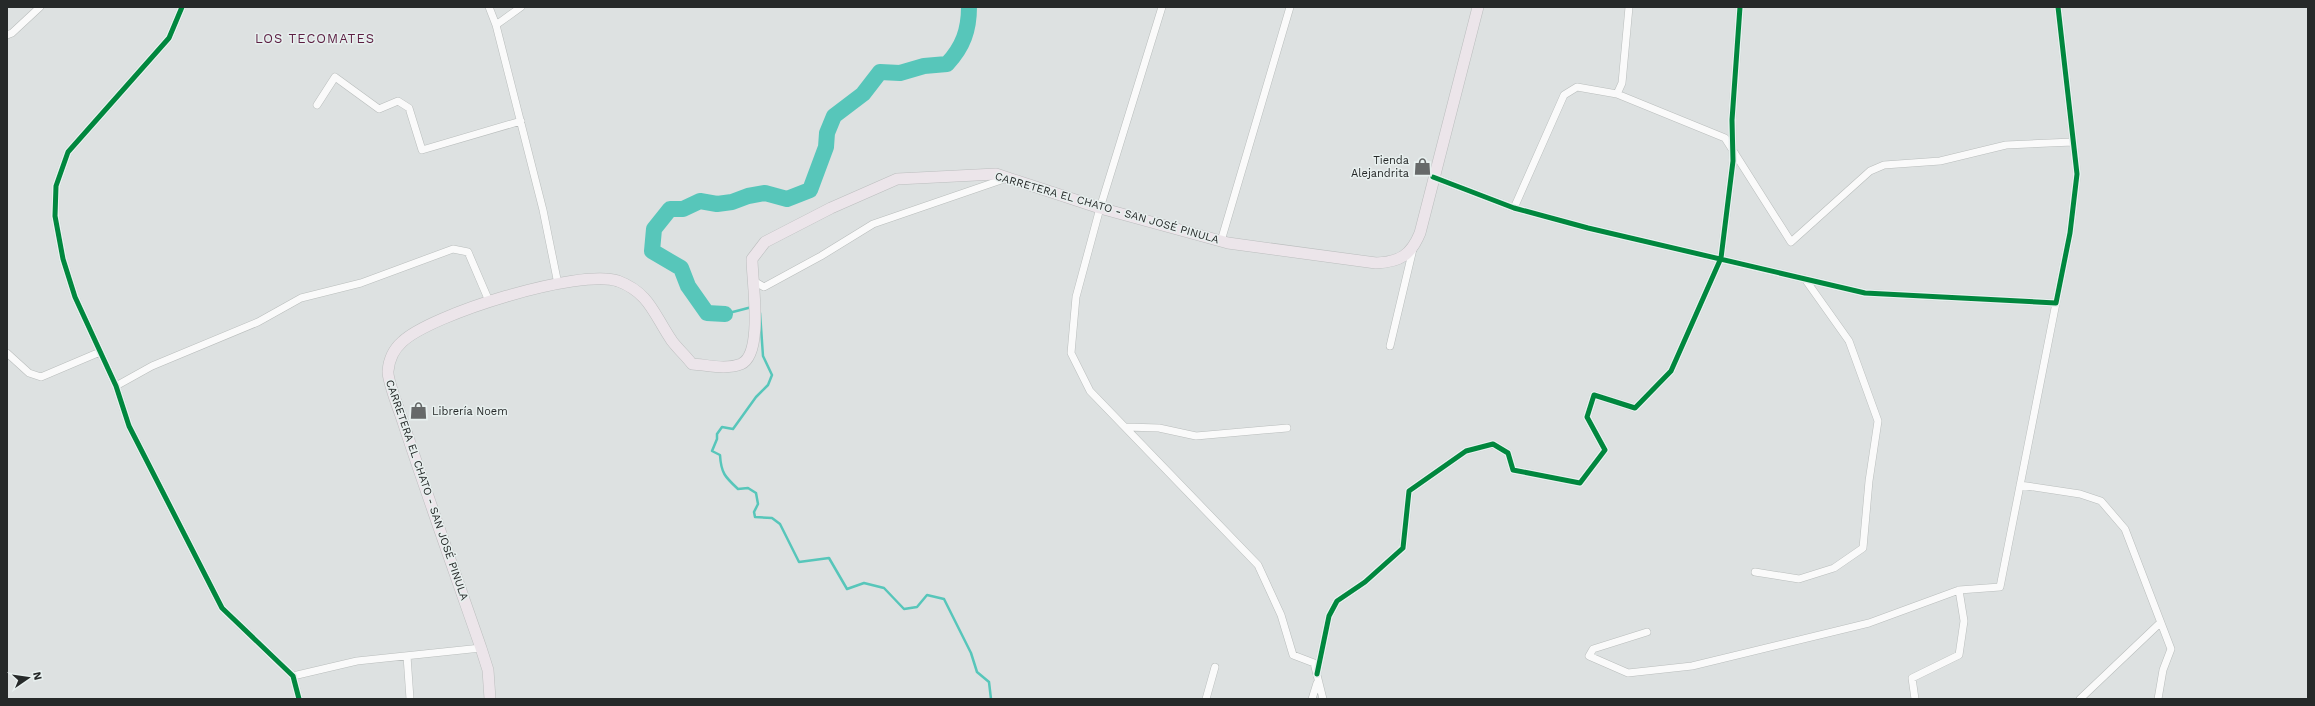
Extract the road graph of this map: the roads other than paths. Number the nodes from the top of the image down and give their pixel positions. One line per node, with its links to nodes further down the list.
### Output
1 (40, 7): 12 (street)
2 (182, 7): 31 (street)
3 (489, 7): 11 (street)
4 (521, 7): 11 (street)
5 (1162, 7): 20 (street)
6 (1290, 7): 22 (street)
7 (1478, 7): 18 (main road)
8 (1629, 7): 13 (street)
9 (1740, 7): 17 (street)
10 (2058, 7): 16 (street)
11 (496, 25): 15 (street)
12 (7, 34)
13 (1617, 94): 17 (street); 21 (street)
14 (317, 105): 15 (street)
15 (520, 121): 27 (street)
16 (2073, 142): 17 (street); 29 (street)
17 (1732, 148): 24 (street)
18 (1433, 177): 21 (street); 23 (main road)
19 (1008, 178): 20 (main road, CARRETERA EL CHATO - SAN JOSÉ PINULA); 26 (street); 26 (main road, CARRETERA EL CHATO - SAN JOSÉ PINULA)
20 (1100, 208): 22 (main road, CARRETERA EL CHATO - SAN JOSÉ PINULA); 34 (street)
21 (1514, 208): 24 (street)
22 (1221, 241): 23 (main road, CARRETERA EL CHATO - SAN JOSÉ PINULA)
23 (1413, 249): 30 (street)
24 (1721, 258): 25 (street); 45 (street)
25 (1805, 279): 29 (street); 37 (street)
26 (752, 280): 27 (main road, CARRETERA EL CHATO - SAN JOSÉ PINULA)
27 (558, 284): 28 (main road, CARRETERA EL CHATO - SAN JOSÉ PINULA)
28 (489, 301): 33 (street); 41 (main road, CARRETERA EL CHATO - SAN JOSÉ PINULA)
29 (2056, 303): 36 (street)
30 (1390, 346)
31 (100, 352): 32 (street); 33 (street)
32 (7, 353)
33 (116, 386): 44 (street)
34 (1126, 427): 35 (street); 45 (street)
35 (1287, 428)
36 (2020, 485): 38 (street); 39 (street)
37 (1755, 572)
38 (1959, 590): 40 (street); 52 (street)
39 (2160, 623): 53 (street); 54 (street)
40 (1647, 632)
41 (481, 648): 42 (street); 48 (main road, CARRETERA EL CHATO - SAN JOSÉ PINULA)
42 (407, 656): 44 (street); 47 (street)
43 (1215, 666): 49 (street)
44 (293, 676): 46 (street)
45 (1317, 677): 50 (street); 51 (street)
46 (299, 699)
47 (410, 699)
48 (490, 699)
49 (1206, 699)
50 (1312, 699)
51 (1323, 699)
52 (1915, 699)
53 (2080, 699)
54 (2158, 699)

